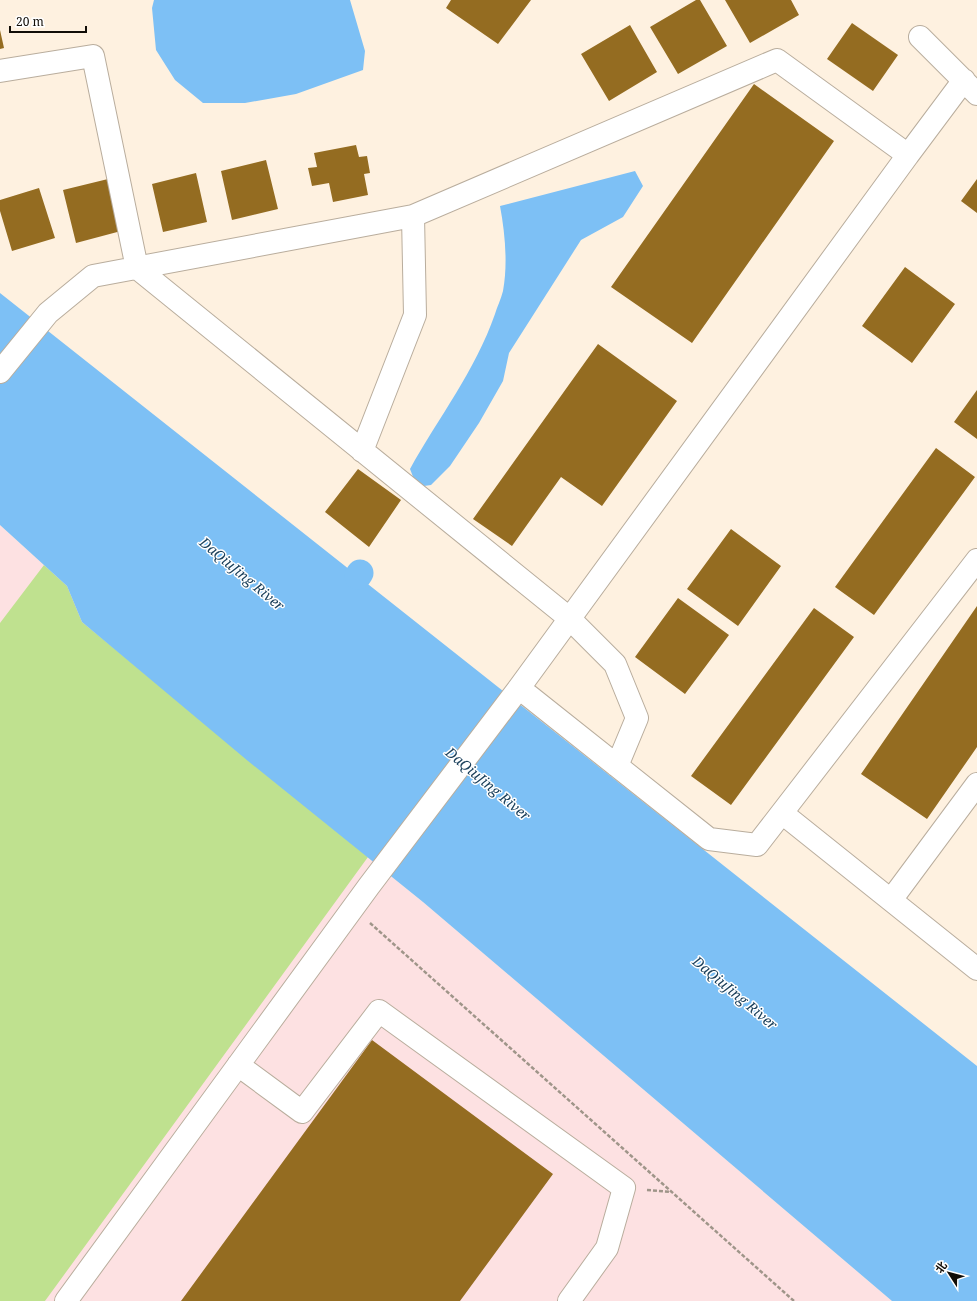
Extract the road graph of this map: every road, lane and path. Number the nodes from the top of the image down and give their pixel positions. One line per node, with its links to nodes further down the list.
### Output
1 (920, 37): 3 (street)
2 (0, 71): 6 (street)
3 (970, 87): 4 (street)
4 (908, 155): 5 (street); 10 (street)
5 (413, 216): 6 (street); 8 (street)
6 (137, 268): 7 (street); 8 (street)
7 (0, 372)
8 (362, 451): 10 (street)
9 (977, 560): 14 (street)
10 (569, 618): 11 (street); 12 (street)
11 (519, 688): 12 (street); 16 (street)
12 (617, 766): 14 (street)
13 (977, 784): 15 (street)
14 (782, 813): 15 (street)
15 (891, 900): 17 (street)
16 (353, 908): 18 (street); 21 (path)
17 (975, 963)
18 (238, 1066): 19 (street); 20 (street)
19 (66, 1301)
20 (569, 1301)
21 (794, 1301)

